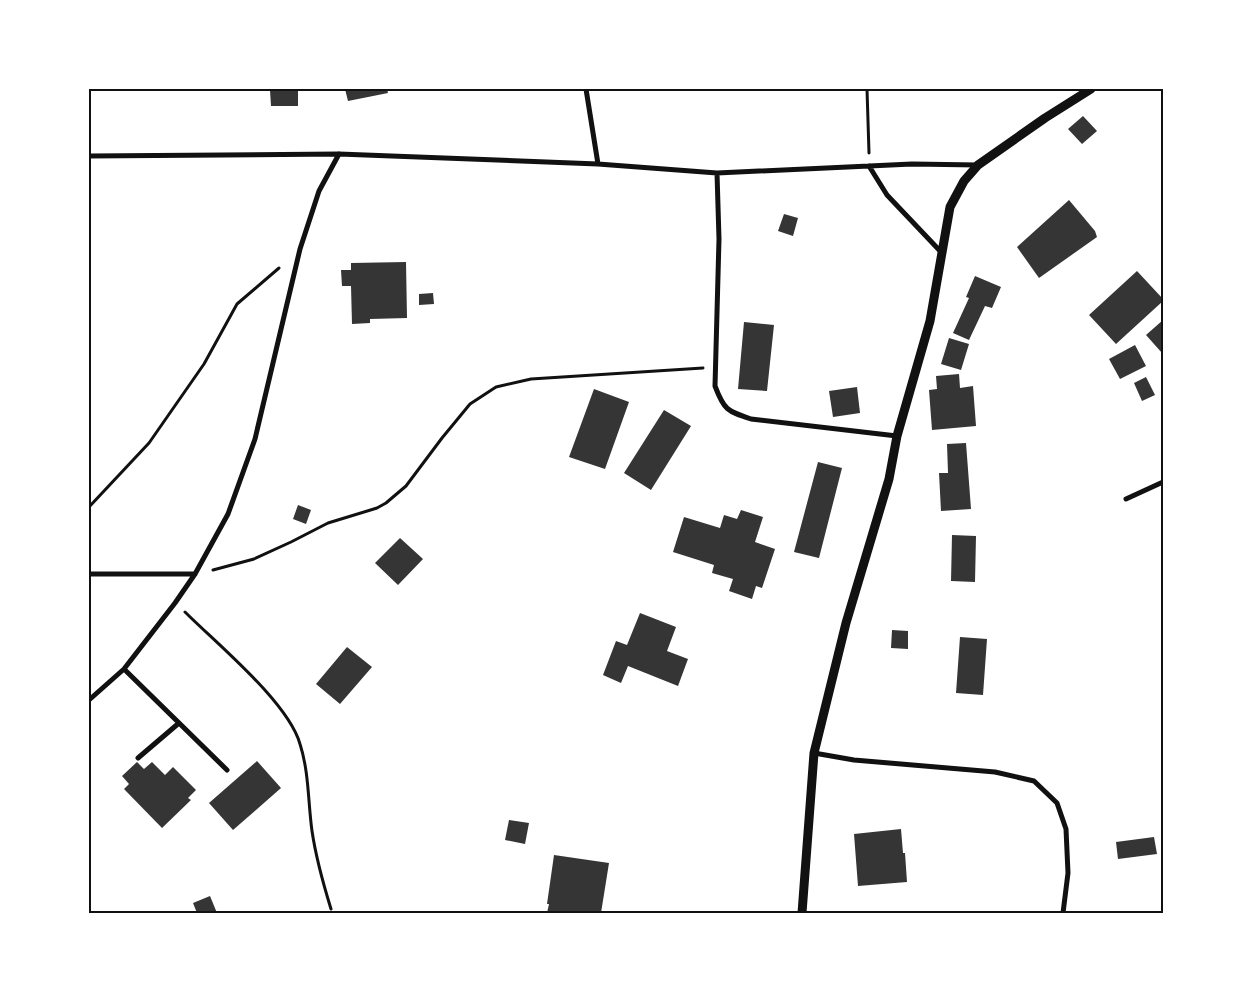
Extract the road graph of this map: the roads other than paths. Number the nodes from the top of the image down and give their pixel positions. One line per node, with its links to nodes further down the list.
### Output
1 (586, 89): 5 (street)
2 (1091, 89): 6 (street)
3 (339, 154): 4 (street); 5 (street); 14 (street)
4 (89, 156)
5 (598, 164): 8 (street)
6 (978, 165): 7 (street); 9 (street)
7 (869, 166): 8 (street); 9 (street)
8 (717, 172): 10 (street)
9 (943, 255): 10 (street)
10 (897, 436): 18 (street)
11 (1163, 482): 12 (street)
12 (1126, 499)
13 (89, 574): 14 (street)
14 (195, 574): 15 (street)
15 (124, 668): 16 (street); 17 (street)
16 (89, 700)
17 (179, 722): 19 (street); 20 (street)
18 (814, 753): 21 (street); 22 (street)
19 (138, 758)
20 (227, 770)
21 (802, 913)
22 (1063, 913)

